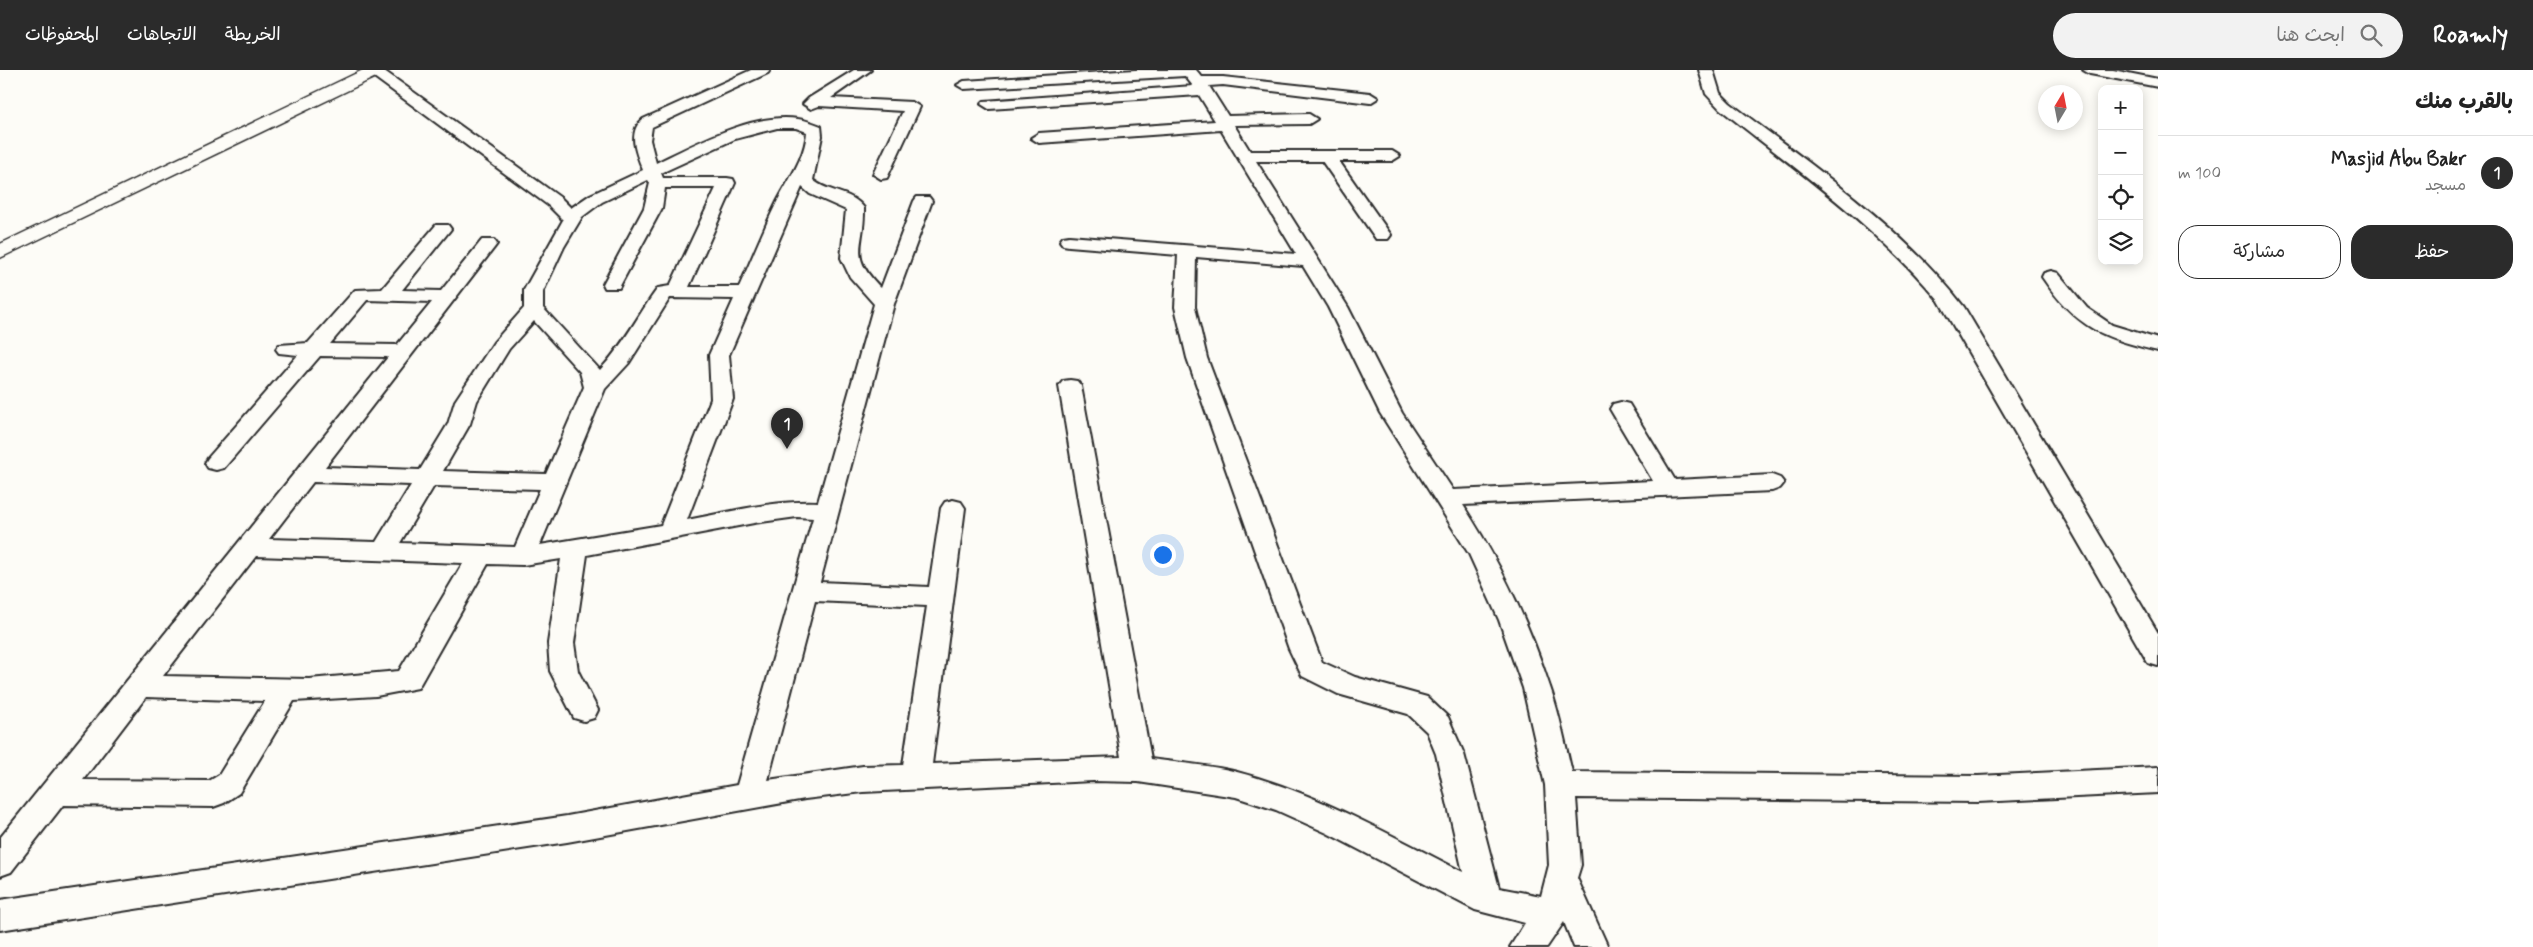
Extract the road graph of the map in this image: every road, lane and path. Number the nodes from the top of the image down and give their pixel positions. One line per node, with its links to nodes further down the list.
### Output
1 (376, 70): 25 (street); 31 (street)
2 (763, 70): 23 (street)
3 (864, 70): 12 (street)
4 (1706, 70): 65 (street)
5 (2090, 70): 9 (street)
6 (2152, 70): 8 (street)
7 (1195, 78): 10 (street); 11 (street); 13 (street); 15 (street)
8 (2158, 79)
9 (2158, 83)
10 (964, 85)
11 (1370, 98)
12 (814, 101): 16 (street); 22 (street)
13 (989, 104)
14 (1309, 119): 15 (street)
15 (1224, 123): 17 (street); 18 (street)
16 (783, 124): 21 (street); 23 (street)
17 (1039, 138)
18 (1244, 156): 19 (street); 32 (street)
19 (1327, 156): 20 (street); 27 (street)
20 (1392, 156)
21 (805, 166): 36 (street); 39 (street)
22 (881, 174)
23 (654, 178): 25 (street); 34 (street); 35 (street)
24 (923, 201): 39 (street)
25 (571, 218): 40 (street)
26 (442, 229): 37 (street)
27 (1382, 236)
28 (1069, 240): 30 (street)
29 (488, 244): 38 (street)
30 (1187, 251): 32 (street); 77 (street)
31 (0, 252)
32 (1310, 261): 54 (street)
33 (2051, 277): 41 (street)
34 (612, 284)
35 (677, 292): 36 (street); 46 (street)
36 (746, 293): 57 (street)
37 (387, 295): 38 (street); 43 (street)
38 (446, 297): 44 (street)
39 (884, 304): 56 (street)
40 (534, 309): 46 (street); 50 (street)
41 (2158, 345)
42 (286, 349): 43 (street)
43 (314, 350): 44 (street); 48 (street)
44 (404, 352): 49 (street)
45 (1070, 386): 69 (street)
46 (595, 387): 51 (street)
47 (1621, 409): 53 (street)
48 (216, 463)
49 (307, 474): 50 (street); 58 (street)
50 (425, 479): 51 (street); 60 (street)
51 (555, 482): 62 (street)
52 (1772, 483): 53 (street)
53 (1669, 488): 54 (street)
54 (1446, 498): 72 (street)
55 (953, 508): 64 (street)
56 (829, 510): 57 (street); 63 (street)
57 (670, 532): 59 (street)
58 (250, 547): 60 (street); 66 (street)
59 (576, 549): 62 (street); 68 (street)
60 (383, 551): 61 (street)
61 (481, 554): 62 (street); 67 (street)
62 (523, 556)
63 (806, 591): 64 (street); 74 (street)
64 (941, 597): 70 (street)
65 (2158, 656)
66 (140, 686): 67 (street); 73 (street)
67 (287, 689): 73 (street)
68 (584, 710)
69 (1138, 770): 70 (street); 77 (street)
70 (916, 776): 74 (street)
71 (2158, 780): 72 (street)
72 (1560, 785): 76 (street)
73 (56, 792): 75 (street)
74 (749, 795): 79 (street)
75 (0, 862)
76 (1562, 879): 78 (street); 81 (street)
77 (1486, 900): 78 (street)
78 (1552, 913): 80 (street)
79 (0, 915)
80 (1527, 947)
81 (1591, 947)

